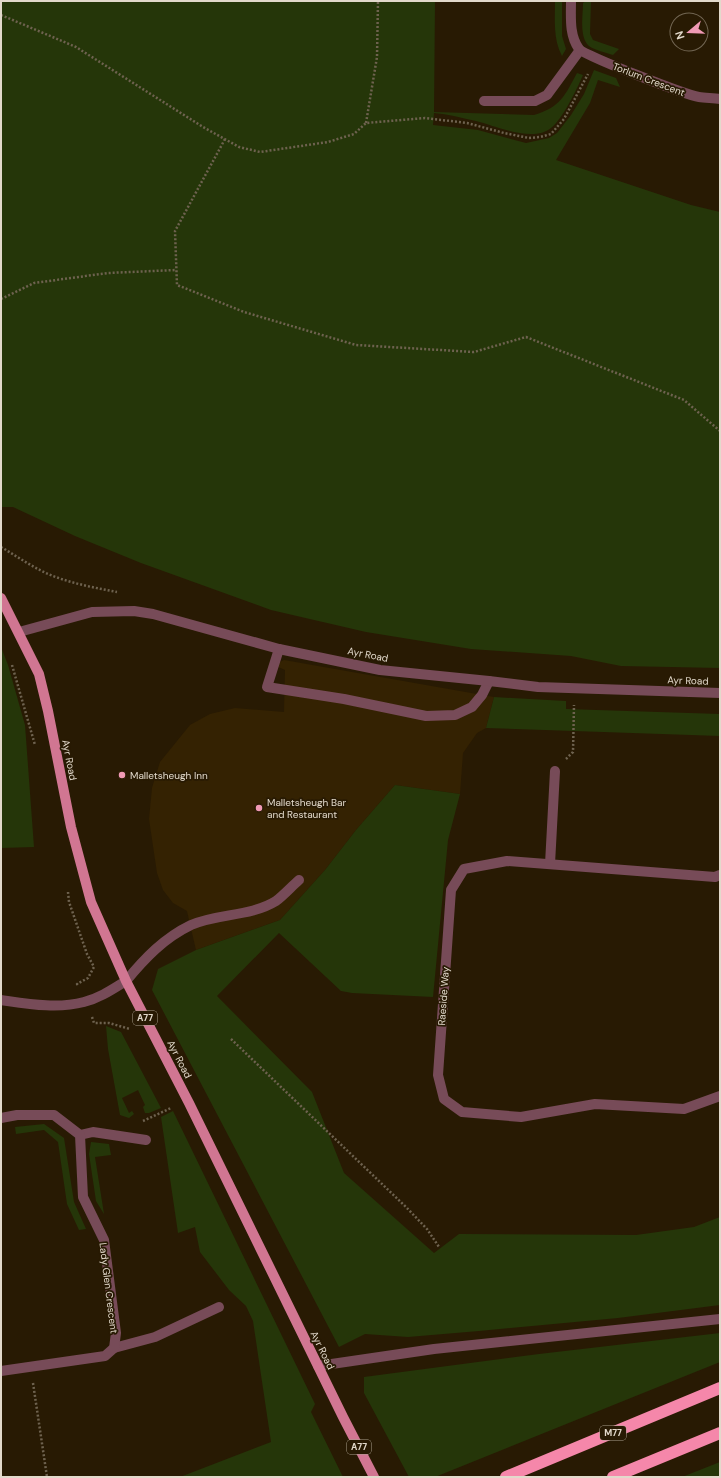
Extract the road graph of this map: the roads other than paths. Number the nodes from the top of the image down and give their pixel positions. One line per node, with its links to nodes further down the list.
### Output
1 (571, 1): 2 (street)
2 (580, 50): 3 (street, Torlum Crescent); 4 (street)
3 (720, 99)
4 (484, 102)
5 (1, 598): 6 (main road, Ayr Road / A77)
6 (18, 632): 7 (street, Ayr Road); 14 (main road, Ayr Road / A77)
7 (279, 649): 8 (street, Ayr Road); 8 (street)
8 (489, 681): 9 (street, Ayr Road)
9 (720, 693)
10 (555, 771): 11 (street)
11 (550, 864): 12 (street, Raeside Way); 16 (street, Raeside Way)
12 (720, 875)
13 (298, 880): 14 (street)
14 (126, 981): 15 (street); 23 (main road, Ayr Road / A77)
15 (1, 1000)
16 (720, 1096)
17 (1, 1118): 18 (street)
18 (80, 1135): 19 (street); 22 (street, Lady Glen Crescent)
19 (146, 1140)
20 (219, 1307): 22 (street, Lady Glen Crescent)
21 (720, 1319): 23 (street)
22 (114, 1348): 24 (street, Lady Glen Crescent)
23 (318, 1366): 27 (main road, Ayr Road / A77)
24 (1, 1371)
25 (720, 1388): 28 (highway, M77)
26 (720, 1433): 29 (highway)
27 (374, 1477)
28 (506, 1477)
29 (613, 1477)

